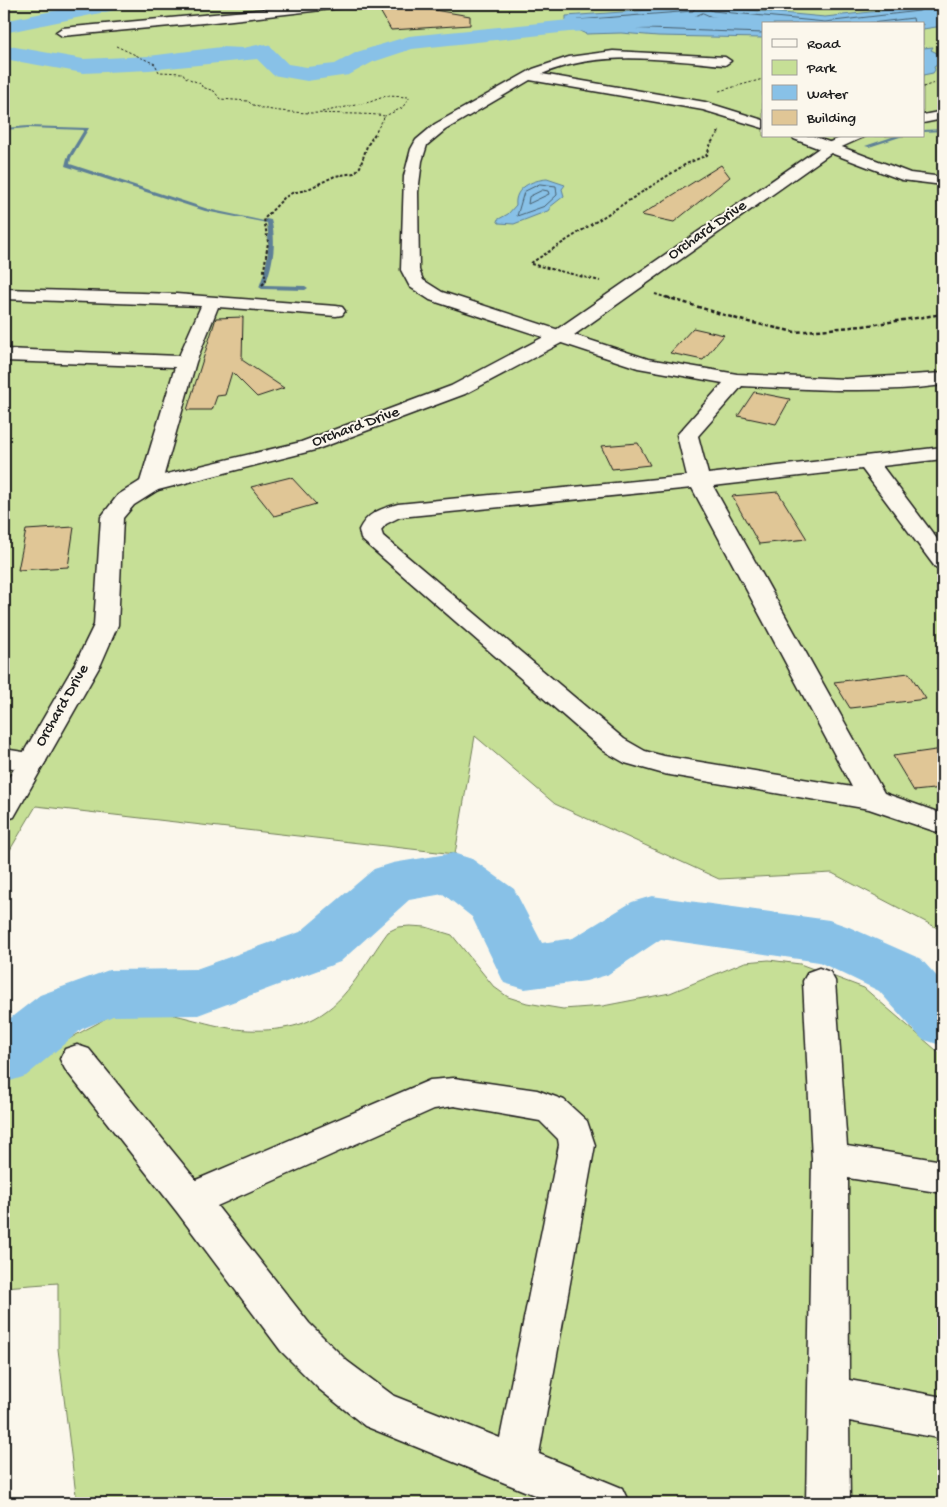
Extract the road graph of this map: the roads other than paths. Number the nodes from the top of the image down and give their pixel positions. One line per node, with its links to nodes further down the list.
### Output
1 (344, 4): 2 (street); 3 (street)
2 (354, 17)
3 (62, 32)
4 (724, 61): 5 (street)
5 (529, 76): 8 (street); 16 (street)
6 (943, 115): 7 (street)
7 (924, 119)
8 (762, 124)
9 (805, 138): 11 (street)
10 (854, 138): 11 (street, Orchard Drive)
11 (830, 147): 12 (street); 16 (street, Orchard Drive)
12 (943, 181)
13 (4, 294): 14 (street)
14 (212, 301): 15 (street); 18 (street)
15 (336, 311)
16 (560, 336): 20 (street); 24 (street, Orchard Drive)
17 (4, 355): 18 (street)
18 (186, 362): 24 (street)
19 (943, 378): 20 (street)
20 (737, 380): 23 (street)
21 (943, 452): 22 (street)
22 (867, 461): 23 (street); 25 (street)
23 (699, 481): 28 (street); 28 (street)
24 (150, 485): 27 (street, Orchard Drive)
25 (943, 562)
26 (4, 758): 27 (street)
27 (32, 761): 29 (street, Orchard Drive)
28 (873, 800): 30 (street)
29 (4, 810)
30 (943, 824)
31 (819, 981): 33 (street)
32 (77, 1060): 35 (street)
33 (830, 1159): 34 (street); 36 (street)
34 (943, 1177)
35 (190, 1200): 38 (street); 38 (street)
36 (829, 1397): 37 (street); 40 (street)
37 (943, 1418)
38 (516, 1465): 39 (street)
39 (606, 1503)
40 (828, 1503)

